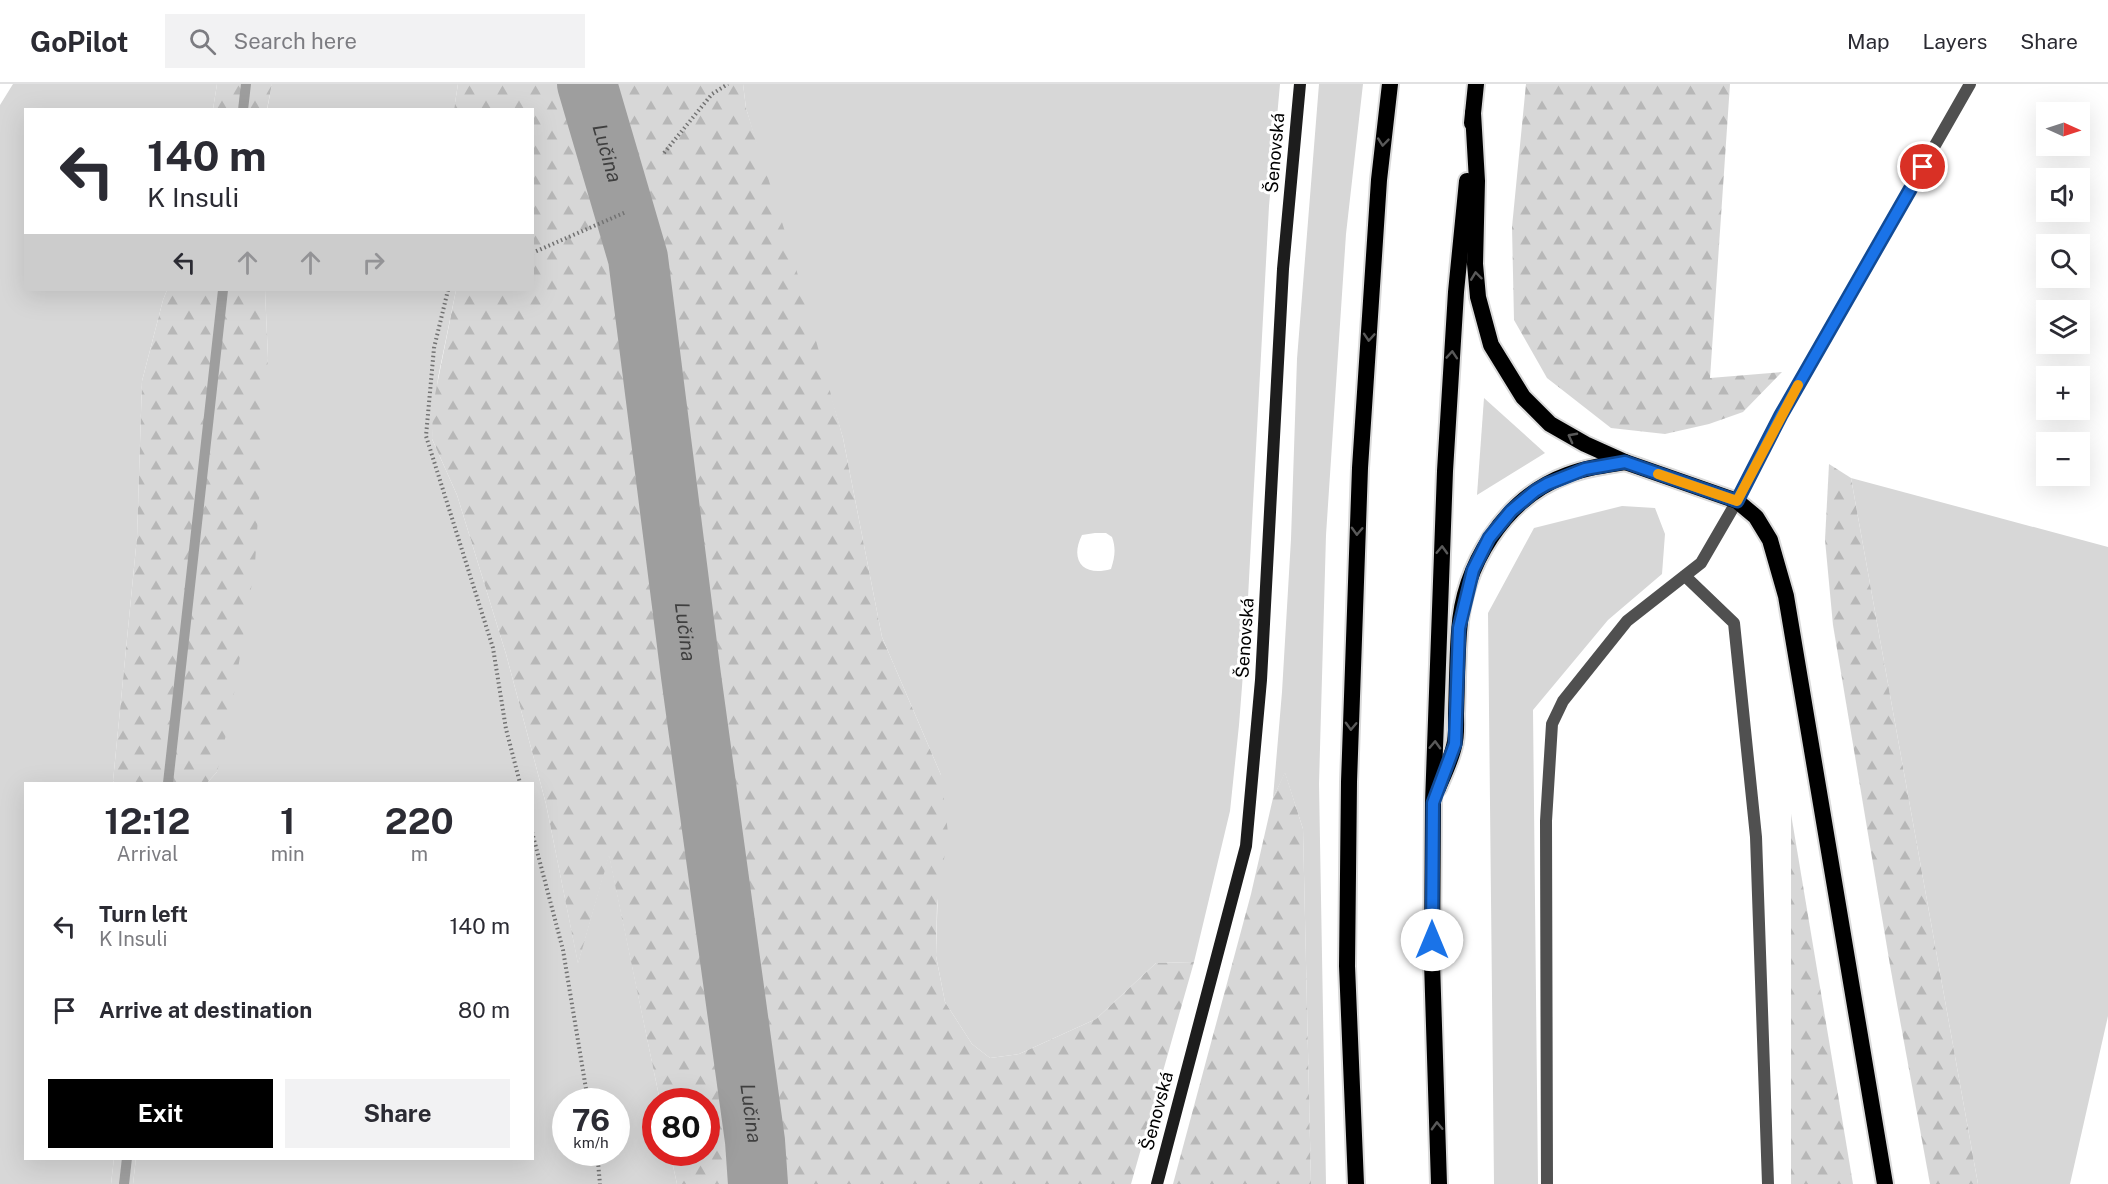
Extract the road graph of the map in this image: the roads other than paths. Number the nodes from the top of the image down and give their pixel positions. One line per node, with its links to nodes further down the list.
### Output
1 (1300, 84): 10 (main road, Šenovská)
2 (1390, 84): 11 (highway, one-way to 11)
3 (1476, 84): 5 (highway)
4 (1970, 84): 7 (street)
5 (1473, 113): 6 (highway, one-way to 5); 9 (highway, one-way to 5)
6 (1625, 462): 7 (highway); 9 (highway)
7 (1737, 501): 8 (street); 15 (highway)
8 (1685, 576): 13 (street); 14 (street)
9 (1433, 803): 12 (highway, one-way to 9)
10 (1157, 1184)
11 (1356, 1184)
12 (1439, 1184)
13 (1547, 1184)
14 (1768, 1184)
15 (1885, 1184)

